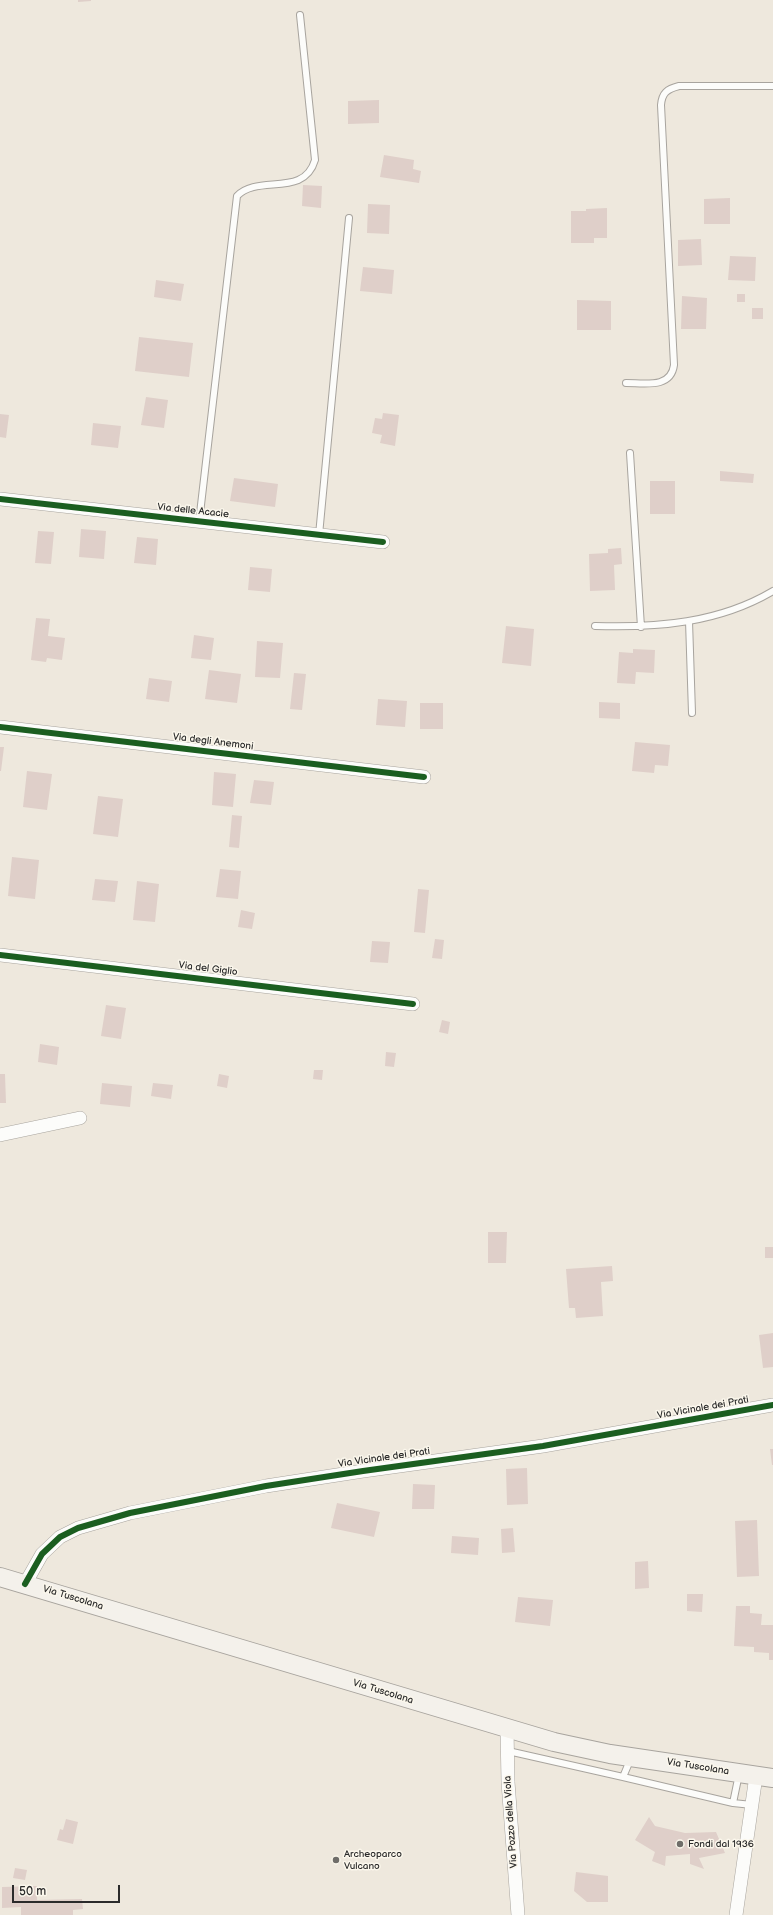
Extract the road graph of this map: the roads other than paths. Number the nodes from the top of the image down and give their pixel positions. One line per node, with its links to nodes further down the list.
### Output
1 (300, 15): 7 (lane)
2 (773, 86): 4 (lane)
3 (349, 218): 8 (lane)
4 (626, 383)
5 (630, 453): 13 (lane)
6 (0, 499): 7 (street, Via delle Acacie)
7 (199, 522): 8 (street, Via delle Acacie)
8 (319, 535): 9 (street, Via delle Acacie)
9 (383, 542)
10 (773, 591): 11 (lane)
11 (689, 621): 13 (lane); 14 (lane)
12 (595, 626): 13 (lane)
13 (641, 627)
14 (692, 713)
15 (0, 727): 16 (street, Via degli Anemoni)
16 (424, 777)
17 (0, 955): 18 (street, Via del Giglio)
18 (413, 1004)
19 (80, 1118): 20 (street)
20 (0, 1135)
21 (773, 1405): 23 (street, Via Vicinale dei Prati)
22 (0, 1577): 23 (main road, Via Tuscolana)
23 (25, 1584): 24 (main road, Via Tuscolana)
24 (507, 1729): 25 (street, Via Pozzo della Viola); 26 (main road, Via Tuscolana)
25 (508, 1752): 28 (lane); 31 (street, Via Pozzo della Viola)
26 (631, 1757): 27 (main road, Via Tuscolana); 28 (lane)
27 (756, 1776): 29 (lane); 30 (street)
28 (623, 1777): 29 (lane)
29 (733, 1803): 30 (lane)
30 (752, 1805): 32 (street)
31 (518, 1915)
32 (736, 1915)

